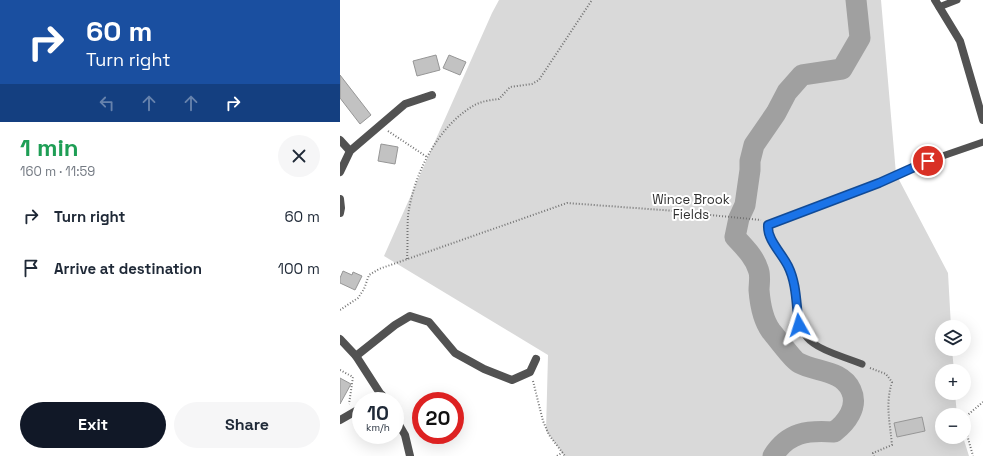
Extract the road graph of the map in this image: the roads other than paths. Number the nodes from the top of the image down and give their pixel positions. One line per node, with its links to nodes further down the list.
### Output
1 (958, 0): 2 (lane)
2 (937, 4): 4 (street)
3 (432, 95): 7 (street)
4 (983, 120)
5 (340, 140): 7 (street)
6 (983, 142): 14 (lane)
7 (350, 151): 8 (street)
8 (340, 172)
9 (340, 199): 10 (street)
10 (340, 213)
11 (340, 340): 12 (street)
12 (356, 356): 13 (street); 15 (street)
13 (536, 359)
14 (862, 364)
15 (380, 392)
16 (352, 414): 17 (street)
17 (340, 420)
18 (404, 433): 19 (street)
19 (410, 456)

